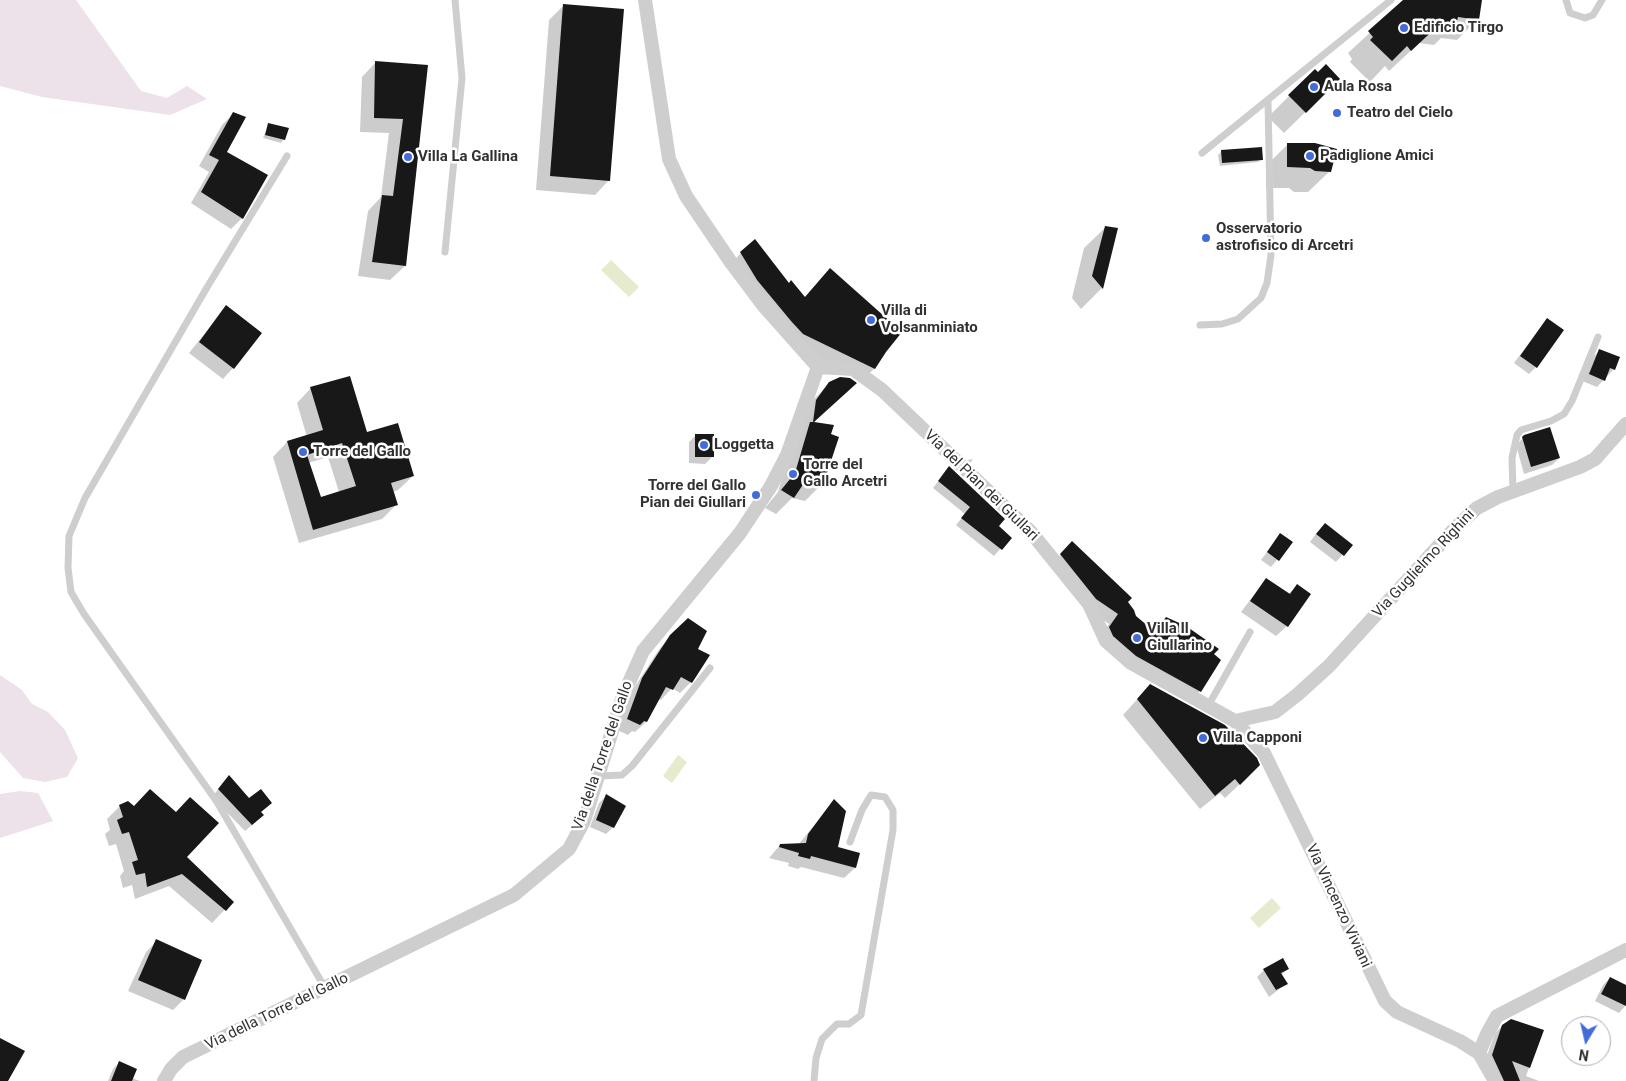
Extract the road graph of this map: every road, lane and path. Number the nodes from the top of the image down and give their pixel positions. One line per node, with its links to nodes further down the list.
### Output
1 (455, 0): 9 (lane)
2 (645, 0): 12 (street)
3 (1391, 0): 6 (lane)
4 (1566, 0): 5 (lane)
5 (1602, 0)
6 (1268, 100): 7 (lane); 10 (lane)
7 (1202, 153)
8 (287, 156): 22 (lane)
9 (445, 252)
10 (1200, 325)
11 (1598, 338): 14 (lane)
12 (818, 367): 17 (street, Via del Pian dei Giullari); 19 (street, Via della Torre del Gallo)
13 (1626, 424): 14 (street, Via Guglielmo Righini)
14 (1513, 491): 18 (street, Via Guglielmo Righini)
15 (1250, 632): 17 (lane)
16 (710, 668): 19 (lane)
17 (1208, 706): 18 (street, Via del Pian dei Giullari)
18 (1235, 721): 23 (street, Via Vincenzo Viviani)
19 (598, 776): 22 (street, Via della Torre del Gallo)
20 (850, 842): 25 (lane)
21 (1626, 950): 23 (street)
22 (324, 988): 24 (street, Via della Torre del Gallo)
23 (1479, 1053): 26 (street)
24 (164, 1081)
25 (814, 1081)
26 (1495, 1081)

